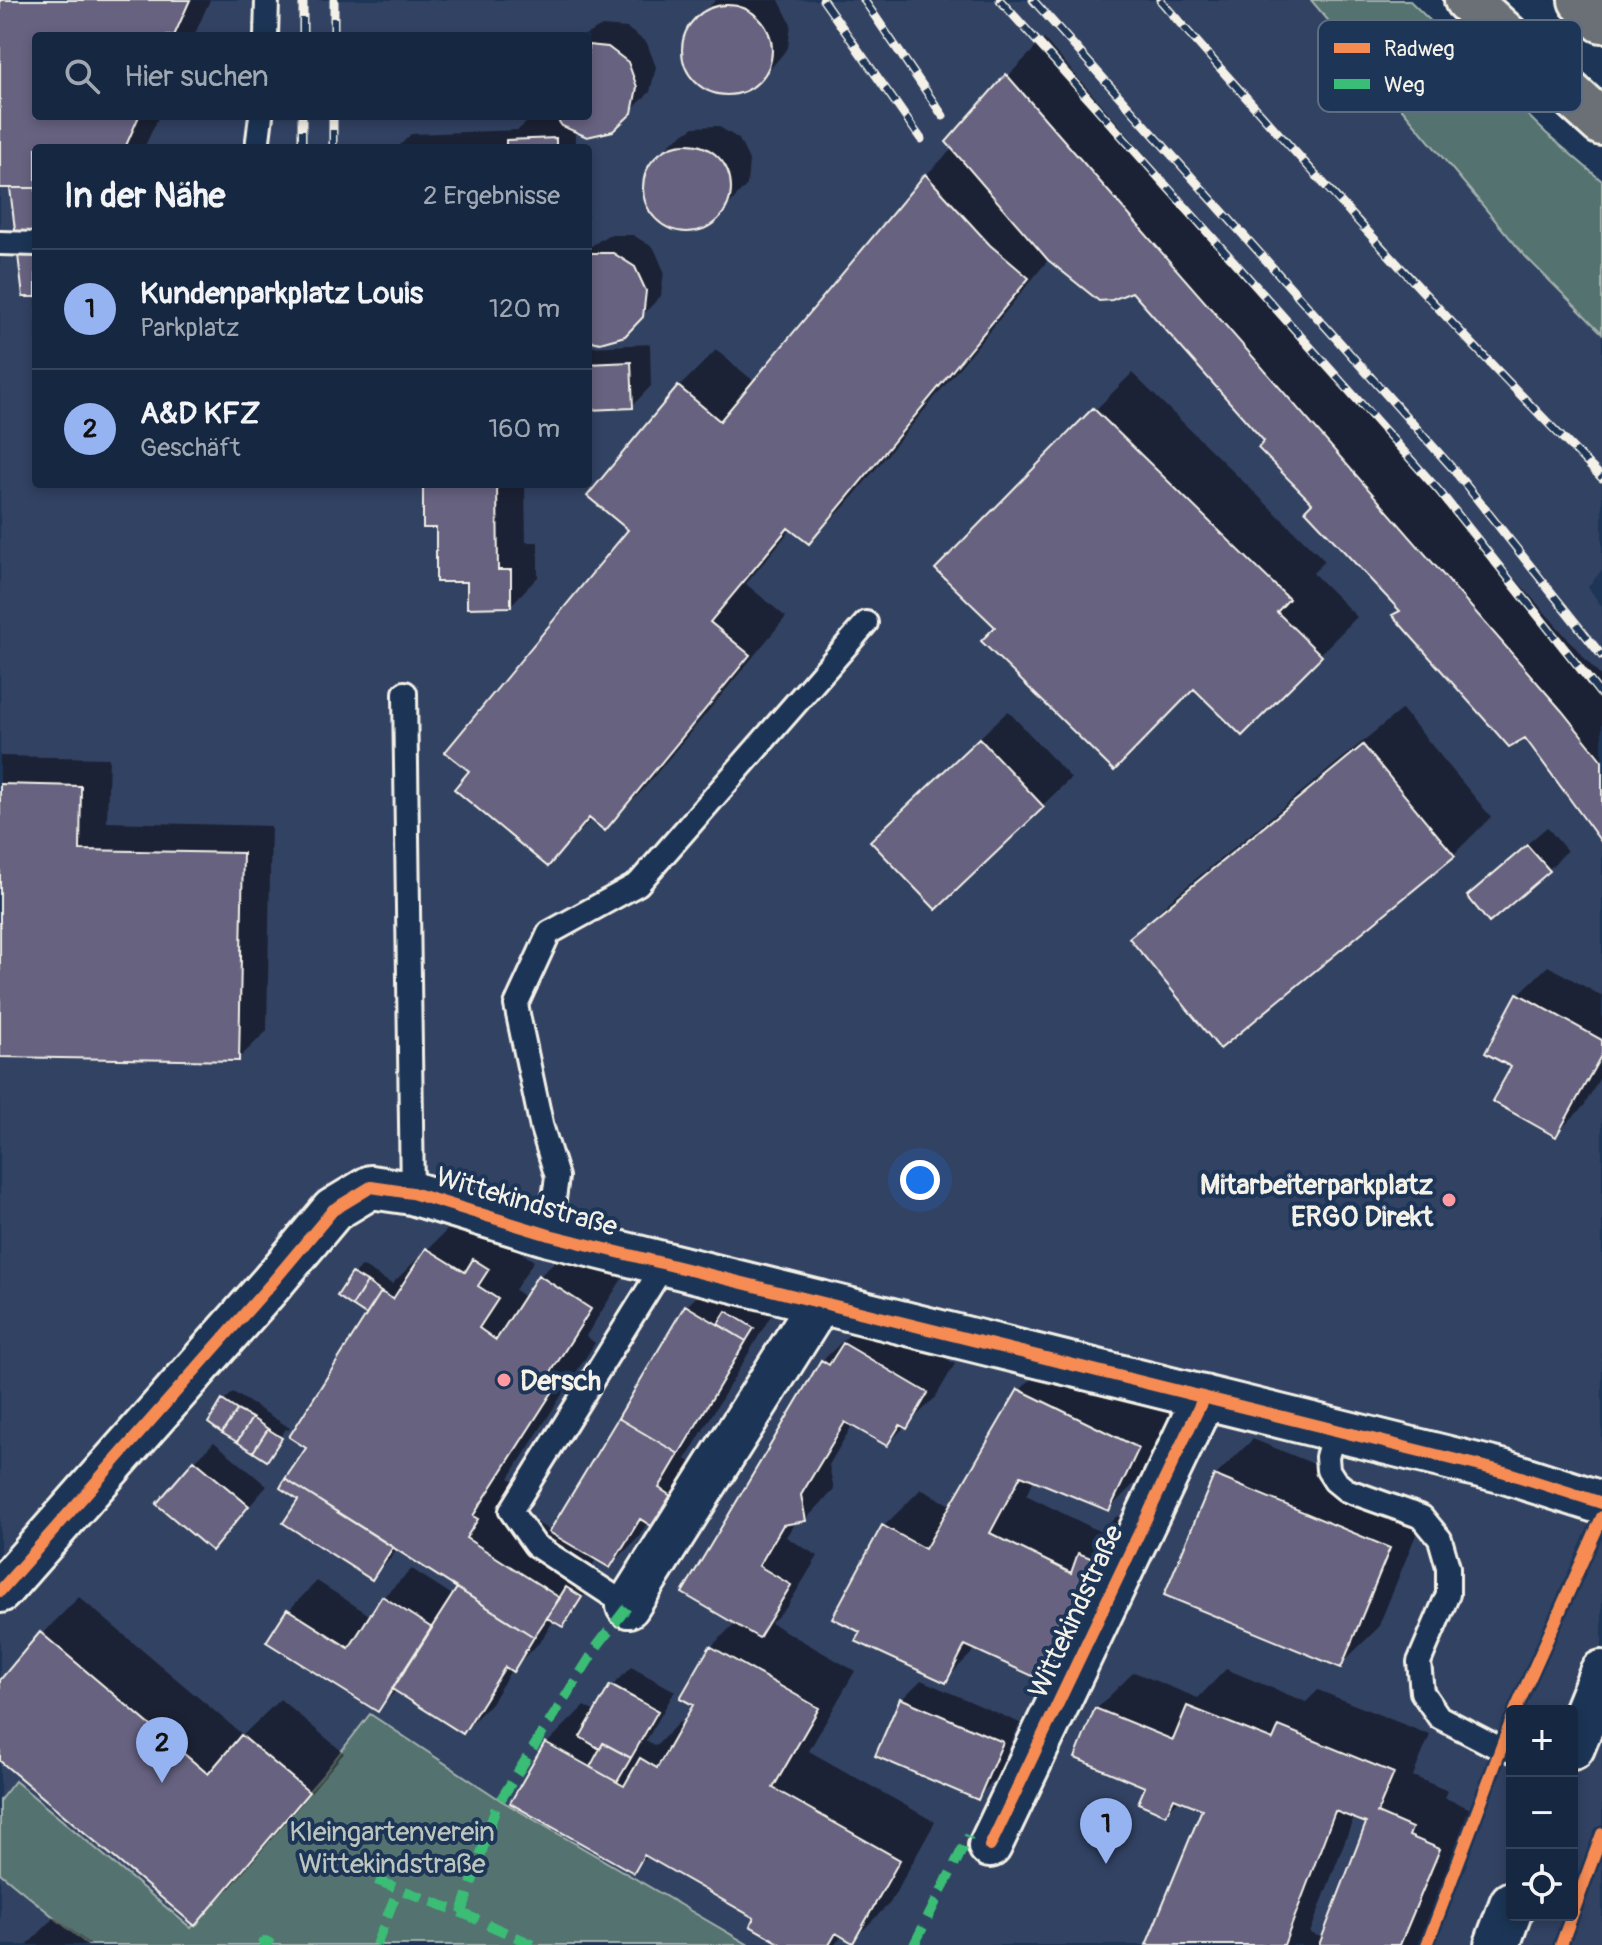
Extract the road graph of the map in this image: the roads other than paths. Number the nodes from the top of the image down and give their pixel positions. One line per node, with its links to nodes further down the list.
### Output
1 (267, 0): 6 (lane)
2 (1467, 0): 4 (highway)
3 (1581, 0): 5 (highway)
4 (1489, 20)
5 (1602, 20)
6 (266, 32)
7 (1582, 105): 9 (highway)
8 (260, 120): 10 (lane)
9 (1602, 123)
10 (258, 144)
11 (0, 243): 12 (lane)
12 (32, 244)
13 (866, 623): 16 (lane)
14 (405, 693): 15 (lane)
15 (412, 1193): 16 (street, Wittekindstraße); 22 (street, Wittekindstraße)
16 (549, 1235): 17 (street, Wittekindstraße)
17 (665, 1263): 18 (street, Wittekindstraße); 23 (lane)
18 (820, 1302): 19 (street, Wittekindstraße); 23 (street)
19 (1204, 1397): 20 (street, Wittekindstraße); 27 (street, Wittekindstraße)
20 (1335, 1429): 21 (street, Wittekindstraße); 26 (lane)
21 (1602, 1503)
22 (0, 1591)
23 (628, 1606)
24 (1602, 1673): 25 (main road)
25 (1578, 1732)
26 (1506, 1749)
27 (990, 1846)
28 (1506, 1920): 29 (main road)
29 (1497, 1945)

